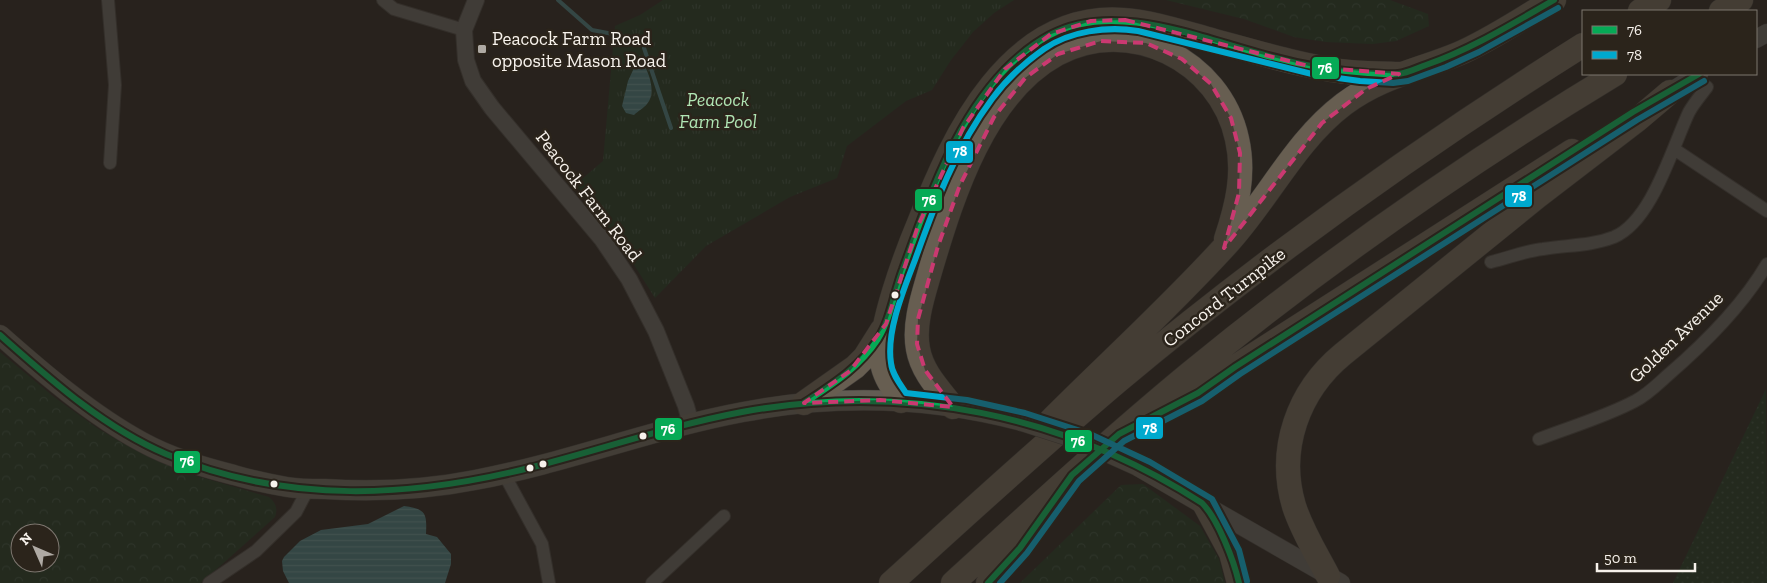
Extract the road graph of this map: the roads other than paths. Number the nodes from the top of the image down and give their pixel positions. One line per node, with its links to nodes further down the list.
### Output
1 (108, 0): 16 (street)
2 (383, 0): 9 (street)
3 (476, 0): 9 (street, Peacock Farm Road)
4 (1554, 0): 11 (highway)
5 (1659, 0): 7 (highway)
6 (1741, 0): 8 (highway)
7 (1642, 10)
8 (1723, 10)
9 (464, 30): 26 (street, Peacock Farm Road)
10 (1582, 47): 31 (highway, Concord Turnpike)
11 (1399, 74): 18 (highway); 21 (highway)
12 (1613, 75): 27 (highway, Concord Turnpike)
13 (1703, 80): 14 (main road); 15 (street)
14 (1670, 92): 27 (highway); 35 (highway)
15 (1674, 149): 17 (street); 19 (street)
16 (110, 163)
17 (1767, 211)
18 (1224, 248): 25 (highway); 31 (highway)
19 (1491, 262)
20 (1767, 264): 28 (street, Golden Avenue)
21 (886, 324): 23 (highway); 24 (highway)
22 (0, 335): 32 (main road)
23 (901, 401): 24 (main road); 25 (main road)
24 (804, 403): 26 (main road)
25 (953, 407): 33 (main road, bridge)
26 (691, 424): 29 (main road)
27 (1119, 434): 30 (highway)
28 (1539, 439)
29 (504, 474): 32 (main road); 37 (street)
30 (1072, 475): 40 (highway); 41 (highway)
31 (997, 488): 39 (highway, Concord Turnpike)
32 (308, 489): 36 (street)
33 (1205, 504): 35 (main road); 42 (highway)
34 (724, 516): 38 (street)
35 (1334, 579)
36 (209, 583)
37 (549, 583)
38 (652, 583)
39 (891, 583)
40 (953, 583)
41 (988, 583)
42 (1239, 583)

